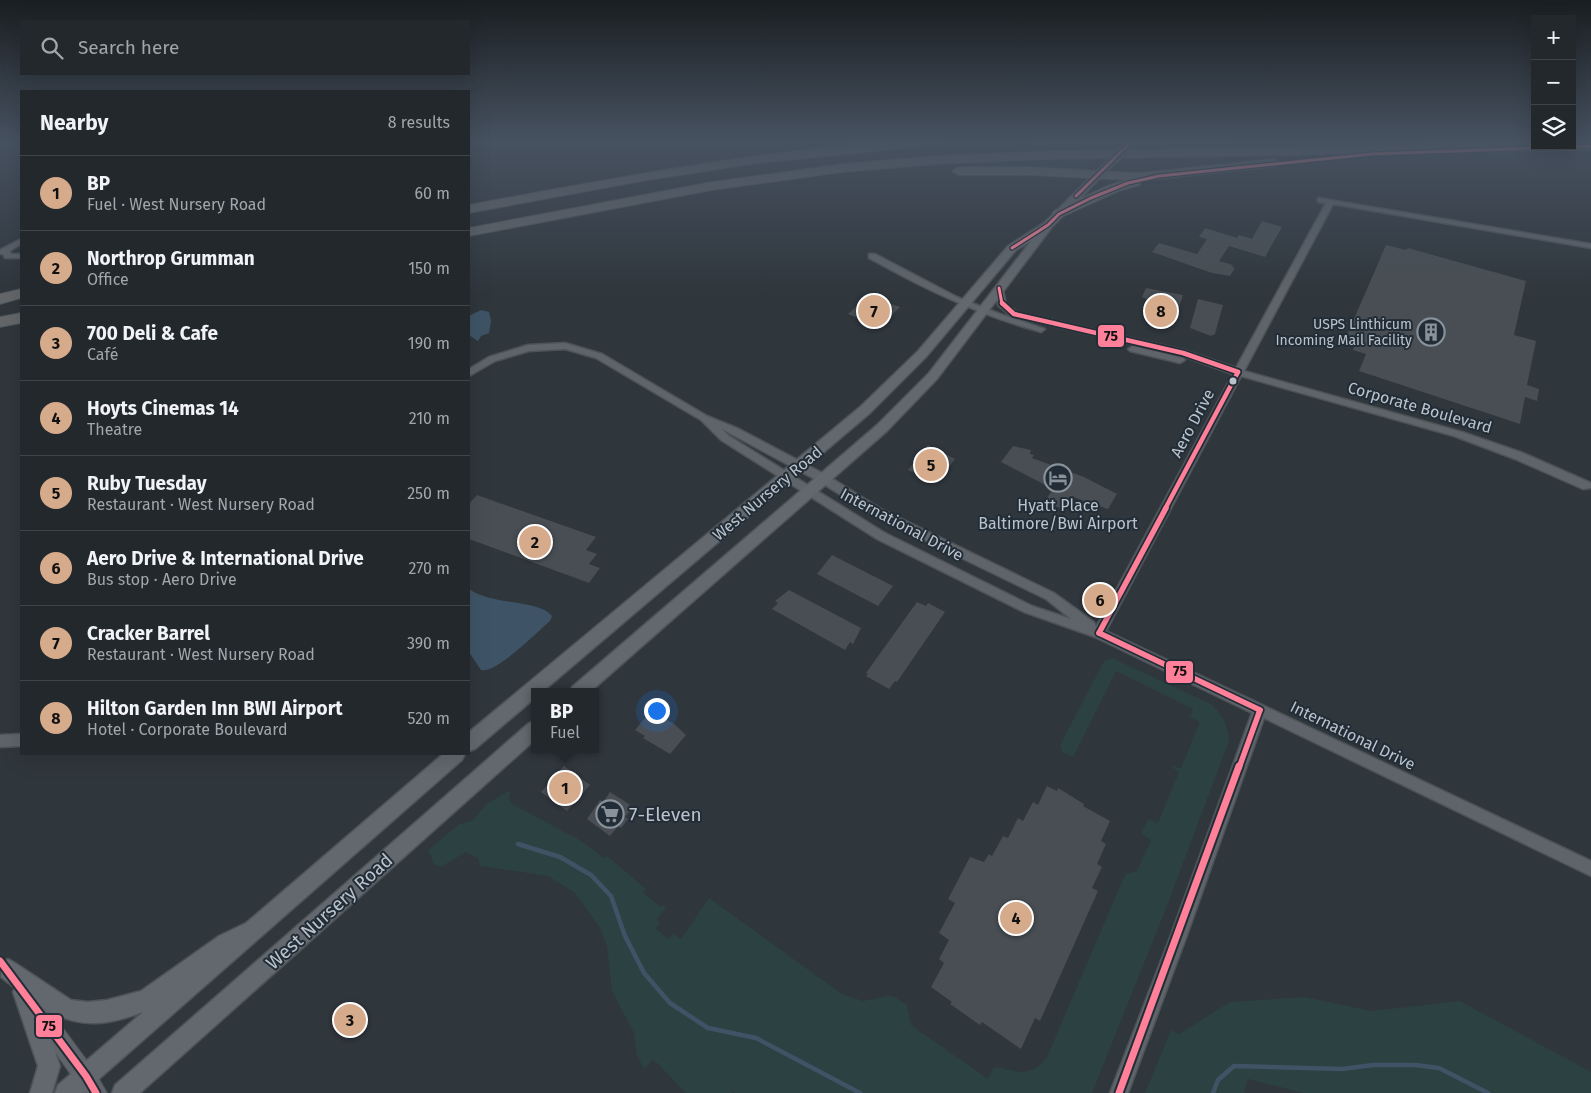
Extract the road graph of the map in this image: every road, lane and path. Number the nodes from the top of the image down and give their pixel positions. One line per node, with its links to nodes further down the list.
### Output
1 (564, 192): 11 (highway)
2 (680, 192): 7 (highway)
3 (685, 192): 7 (highway)
4 (1070, 192): 9 (highway)
5 (1081, 192): 9 (main road, West Nursery Road)
6 (1106, 192): 12 (highway)
7 (670, 194): 14 (highway)
8 (1320, 200): 10 (street)
9 (1071, 202): 12 (main road, West Nursery Road)
10 (1330, 202): 16 (street); 29 (street, Aero Drive)
11 (470, 209)
12 (1059, 214): 13 (main road, West Nursery Road)
13 (1048, 225): 17 (main road, West Nursery Road); 21 (main road, West Nursery Road)
14 (470, 232)
15 (20, 242): 18 (street)
16 (1591, 246)
17 (1012, 248): 24 (main road, West Nursery Road); 25 (main road)
18 (3, 252): 19 (street)
19 (20, 256)
20 (872, 256): 24 (street, Corporate Boulevard)
21 (999, 288): 25 (main road, West Nursery Road); 29 (street, Corporate Boulevard)
22 (20, 293): 23 (highway)
23 (0, 297)
24 (965, 302): 25 (street, Corporate Boulevard); 31 (main road, West Nursery Road)
25 (983, 310): 29 (street, Corporate Boulevard); 33 (main road, West Nursery Road)
26 (20, 318): 27 (highway)
27 (0, 322)
28 (470, 372): 30 (street, International Drive)
29 (1238, 372): 34 (street, Corporate Boulevard); 36 (street, Aero Drive)
30 (704, 418): 31 (street, International Drive); 32 (street, International Drive)
31 (800, 466): 32 (main road, West Nursery Road); 33 (street, International Drive)
32 (786, 478): 35 (street, International Drive); 37 (main road, West Nursery Road)
33 (824, 478): 35 (main road, West Nursery Road); 36 (street, International Drive)
34 (1590, 485)
35 (808, 492): 36 (street, International Drive); 38 (main road, West Nursery Road)
36 (1099, 633): 40 (street, International Drive)
37 (536, 688)
38 (583, 688)
39 (531, 692): 44 (main road, West Nursery Road)
40 (1260, 710): 46 (street, International Drive); 54 (street)
41 (531, 733): 53 (main road, West Nursery Road)
42 (20, 740): 43 (street)
43 (0, 741)
44 (470, 743)
45 (455, 755): 47 (main road, West Nursery Road)
46 (1591, 868)
47 (260, 926): 48 (main road); 50 (main road, West Nursery Road)
48 (4, 965): 49 (street)
49 (24, 992): 50 (street); 51 (main road)
50 (91, 1084): 52 (main road, West Nursery Road)
51 (41, 1093)
52 (66, 1093)
53 (123, 1093)
54 (1119, 1093)

